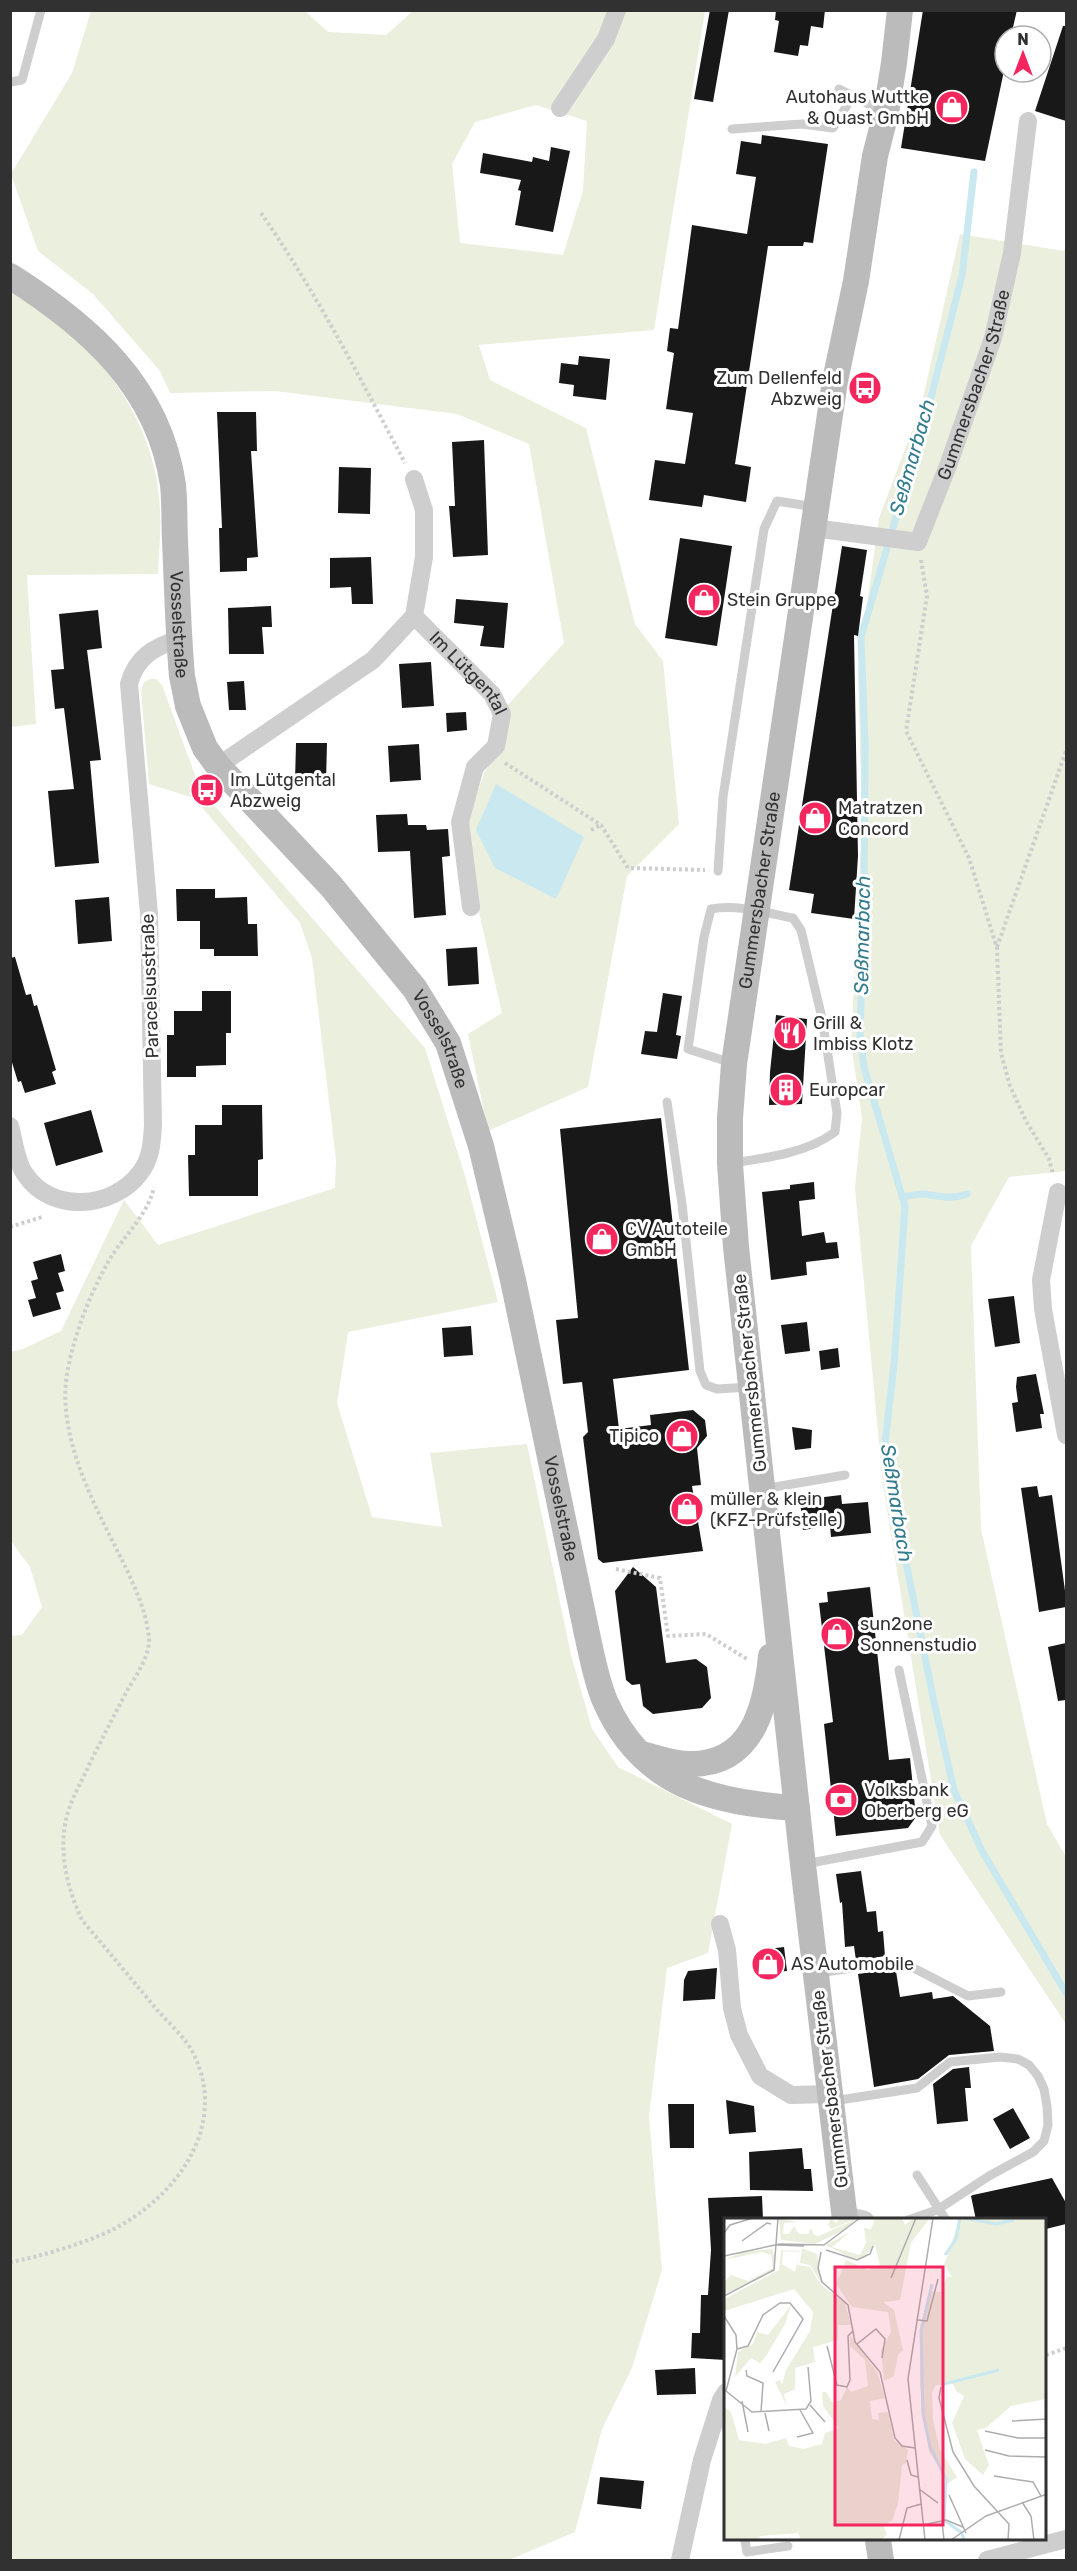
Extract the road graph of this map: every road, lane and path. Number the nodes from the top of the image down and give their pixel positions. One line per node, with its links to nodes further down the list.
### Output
1 (41, 10): 4 (lane)
2 (617, 10): 7 (street)
3 (900, 10): 8 (main road, Gummersbacher Straße)
4 (10, 82)
5 (839, 89): 6 (lane)
6 (852, 97): 8 (lane); 10 (lane)
7 (560, 108)
8 (886, 113): 14 (main road, Gummersbacher Straße)
9 (1028, 121): 15 (street, Gummersbacher Straße)
10 (732, 129)
11 (261, 213): 13 (path)
12 (10, 276): 17 (main road, Vosselstraße)
13 (414, 479): 16 (street, Im Lütgental)
14 (815, 518): 15 (street); 23 (lane); 25 (main road, Gummersbacher Straße)
15 (918, 542): 26 (path)
16 (414, 616): 18 (street, Im Lütgental); 20 (street, Im Lütgental)
17 (179, 639): 20 (main road, Vosselstraße); 30 (street, Paracelsusstraße)
18 (496, 746): 21 (path); 24 (street, Im Lütgental)
19 (1066, 751): 26 (path)
20 (218, 766): 43 (main road, Vosselstraße)
21 (601, 825): 22 (path); 23 (path)
22 (591, 831)
23 (718, 871)
24 (471, 907)
25 (756, 911): 27 (main road, Gummersbacher Straße); 27 (lane); 31 (lane)
26 (997, 948): 32 (path)
27 (734, 1064): 31 (main road, Gummersbacher Straße)
28 (667, 1102): 35 (lane)
29 (10, 1126): 30 (street, Paracelsusstraße)
30 (148, 1159): 55 (path)
31 (730, 1164): 35 (main road, Gummersbacher Straße)
32 (1058, 1192): 36 (street)
33 (42, 1217): 34 (path)
34 (10, 1227)
35 (752, 1387): 38 (main road, Gummersbacher Straße)
36 (1066, 1435)
37 (844, 1474): 38 (lane)
38 (763, 1489): 40 (main road, Gummersbacher Straße)
39 (616, 1569): 42 (path)
40 (775, 1608): 42 (main road); 44 (main road, Gummersbacher Straße)
41 (899, 1670): 45 (lane)
42 (769, 1672): 43 (main road)
43 (641, 1754): 44 (main road, Vosselstraße)
44 (797, 1808): 45 (main road, Gummersbacher Straße)
45 (803, 1865): 47 (main road, Gummersbacher Straße)
46 (720, 1924): 49 (street)
47 (816, 1973): 48 (lane); 49 (main road, Gummersbacher Straße)
48 (1001, 1992)
49 (831, 2098): 51 (lane); 52 (main road, Gummersbacher Straße)
50 (917, 2175): 51 (lane)
51 (937, 2210): 53 (lane); 54 (lane)
52 (852, 2218)
53 (914, 2218)
54 (944, 2218)
55 (10, 2262)
56 (1066, 2348): 57 (path)
57 (1047, 2355)
58 (724, 2396): 63 (street)
59 (1066, 2540): 65 (street)
60 (745, 2541): 62 (lane)
61 (878, 2541): 64 (main road)
62 (788, 2546)
63 (680, 2560)
64 (880, 2560)
65 (987, 2560)

